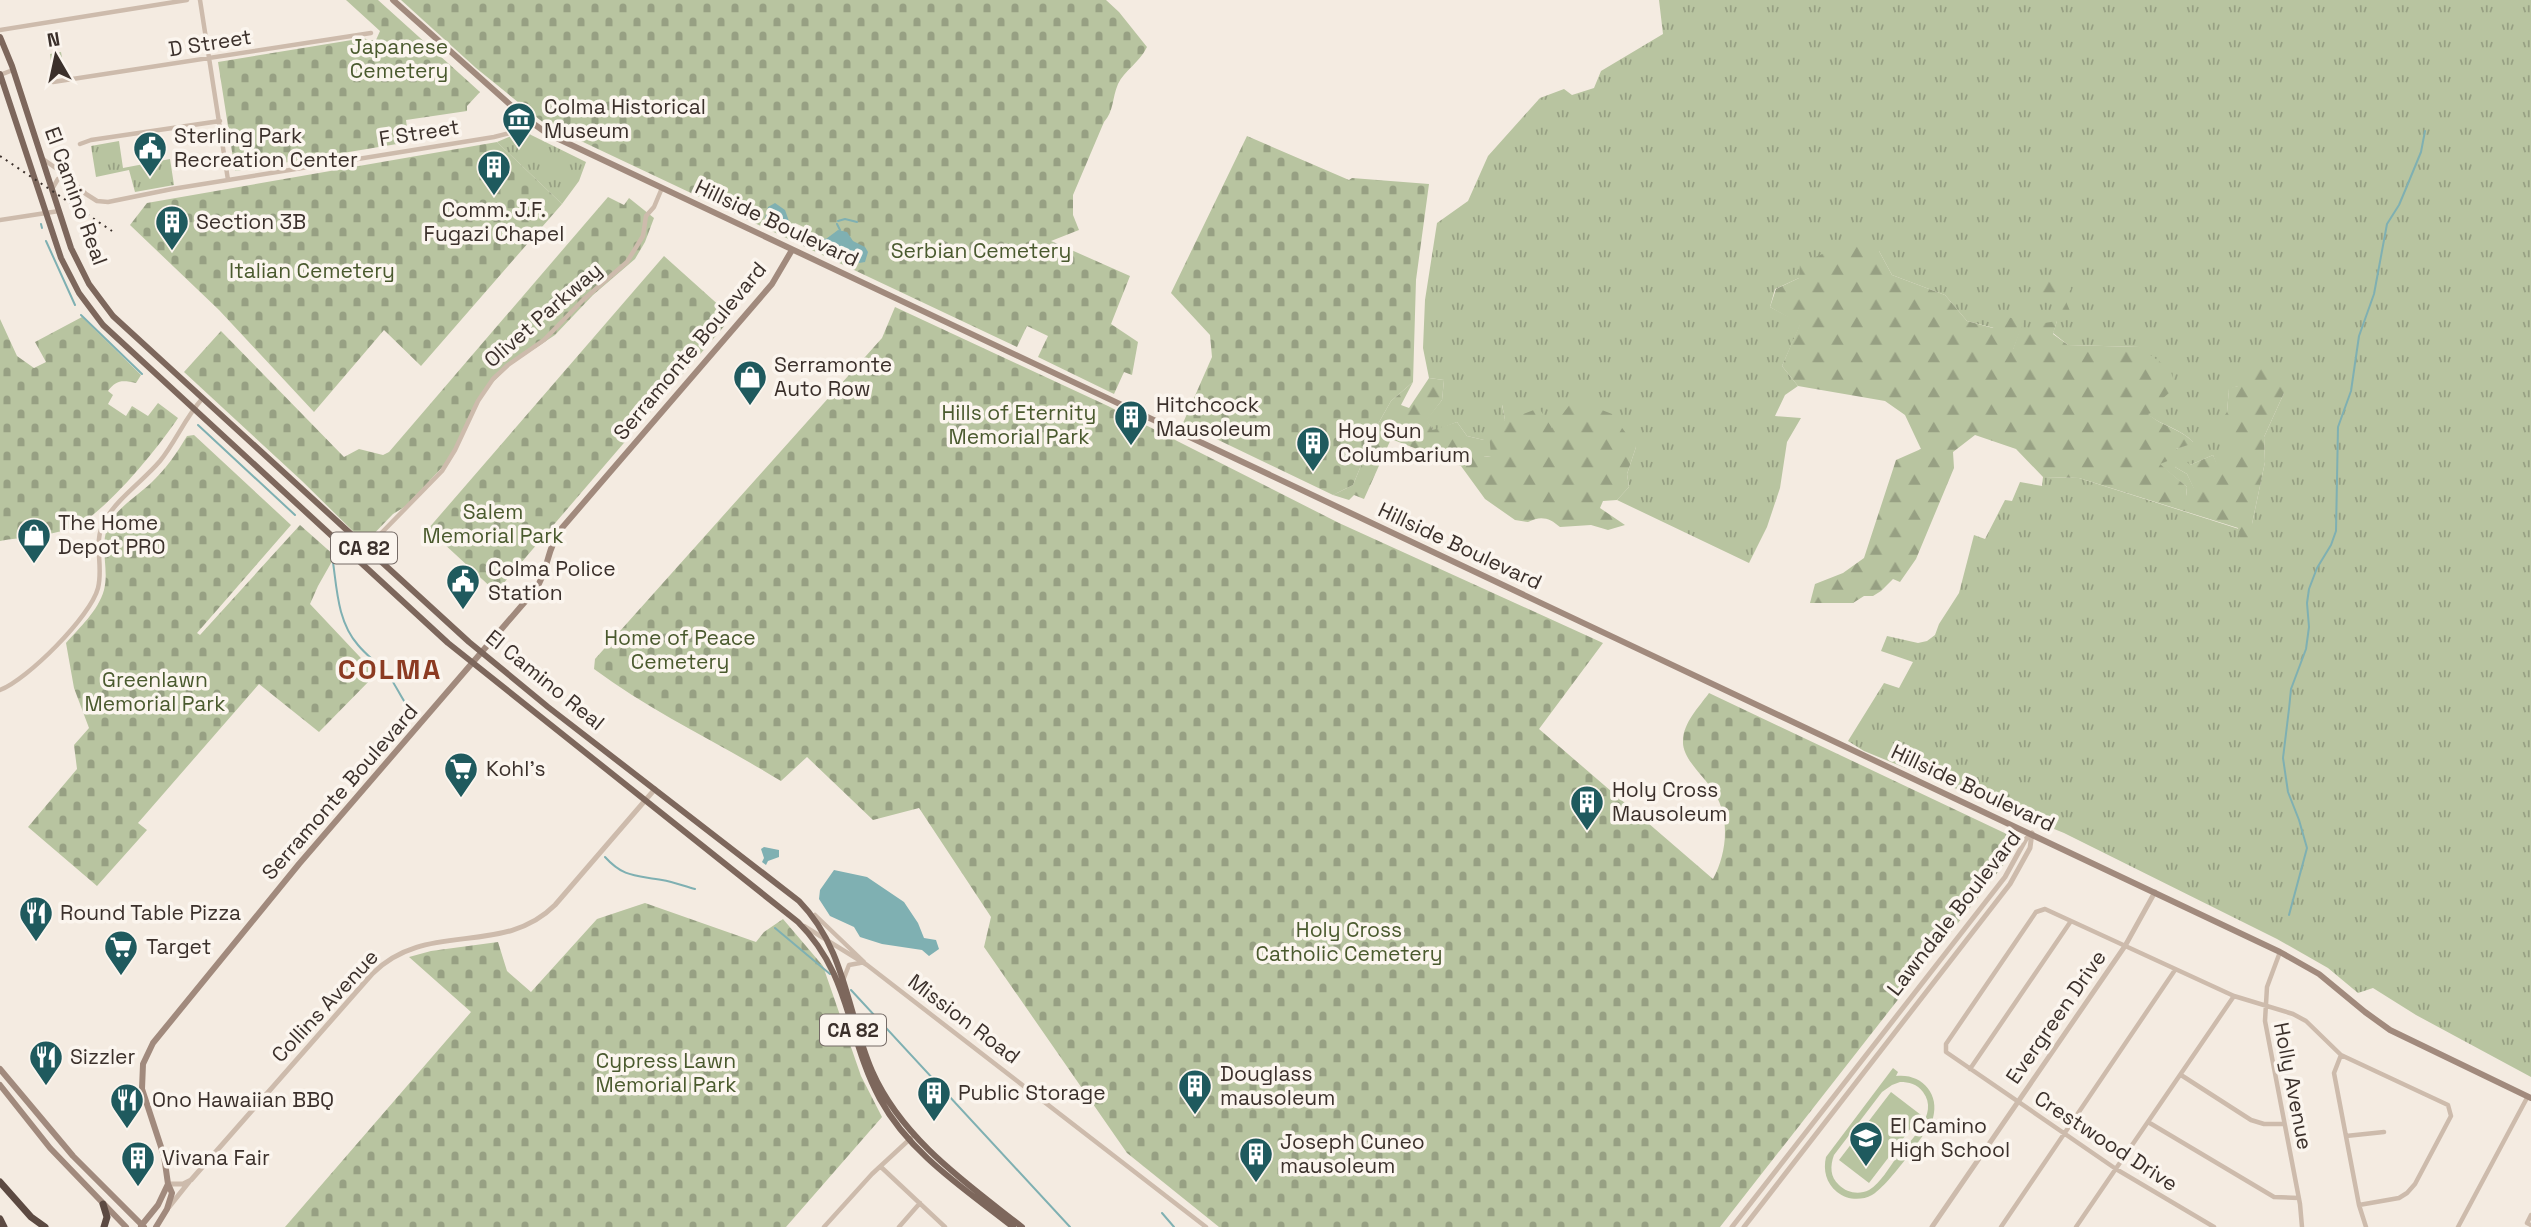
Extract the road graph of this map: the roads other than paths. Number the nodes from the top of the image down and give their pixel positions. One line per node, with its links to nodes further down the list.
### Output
1 (187, 0): 4 (street)
2 (200, 0): 7 (street)
3 (393, 0): 11 (main road, Hillside Boulevard)
4 (0, 30)
5 (371, 33): 7 (street, D Street)
6 (0, 37): 8 (main road, El Camino Real / CA 82)
7 (209, 59): 10 (street, D Street); 12 (street)
8 (13, 70): 9 (street); 14 (main road, El Camino Real / CA 82)
9 (0, 74): 20 (main road, El Camino Real / CA 82)
10 (53, 82)
11 (524, 117): 16 (street, F Street); 17 (main road, Hillside Boulevard)
12 (220, 121): 13 (street); 16 (street)
13 (80, 144)
14 (42, 159): 15 (street, F Street); 18 (main road, El Camino Real / CA 82)
15 (71, 180): 16 (street, F Street); 18 (street)
16 (228, 180)
17 (663, 188): 22 (main road, Hillside Boulevard); 25 (street, Olivet Parkway)
18 (52, 189): 19 (main road, El Camino Real / CA 82)
19 (59, 211): 20 (street); 23 (main road, El Camino Real / CA 82)
20 (45, 213): 21 (street); 24 (main road, El Camino Real / CA 82)
21 (0, 220)
22 (792, 250): 27 (main road, Serramonte Boulevard); 32 (main road, Hillside Boulevard)
23 (202, 399): 24 (street); 25 (main road, El Camino Real / CA 82)
24 (192, 409): 26 (main road, El Camino Real / CA 82); 29 (street)
25 (365, 549): 26 (street, Olivet Parkway); 27 (main road, El Camino Real / CA 82)
26 (356, 559): 28 (main road, El Camino Real / CA 82)
27 (482, 653): 28 (main road, Serramonte Boulevard); 30 (main road, El Camino Real / CA 82)
28 (473, 664): 31 (main road, El Camino Real / CA 82); 61 (main road, Serramonte Boulevard)
29 (0, 690)
30 (655, 789): 31 (street, Collins Avenue); 34 (main road, El Camino Real / CA 82)
31 (646, 800): 36 (main road, El Camino Real / CA 82); 60 (street, Collins Avenue)
32 (2032, 833): 33 (main road, Hillside Boulevard); 84 (street, Lawndale Boulevard); 85 (street, Lawndale Boulevard)
33 (2155, 892): 38 (street, Evergreen Drive); 39 (main road, Hillside Boulevard)
34 (803, 905): 37 (main road, El Camino Real / CA 82); 40 (street, Mission Road)
35 (2071, 921): 38 (street); 47 (street); 47 (street, Crestwood Drive)
36 (798, 922): 37 (street, Mission Road); 57 (main road, El Camino Real / CA 82)
37 (829, 943): 40 (street, Mission Road); 42 (main road, El Camino Real / CA 82)
38 (2125, 946): 41 (street); 51 (street, Evergreen Drive)
39 (2280, 952): 44 (street, Holly Avenue); 50 (main road, Hillside Boulevard)
40 (867, 965): 42 (street); 83 (street, Mission Road)
41 (2175, 970): 43 (street); 55 (street)
42 (844, 978): 57 (main road, El Camino Real / CA 82)
43 (2234, 996): 44 (street); 48 (street)
44 (2264, 1005): 45 (street); 53 (street, Holly Avenue)
45 (2341, 1055): 56 (street); 66 (street)
46 (0, 1069): 70 (main road)
47 (1970, 1069): 51 (street, Crestwood Drive)
48 (2180, 1075): 52 (street); 53 (street)
49 (0, 1085): 65 (main road)
50 (2529, 1097): 92 (street)
51 (2017, 1102): 55 (street, Crestwood Drive); 86 (street, Evergreen Drive)
52 (2148, 1122): 59 (street); 63 (street)
53 (2284, 1124): 63 (street, Holly Avenue)
54 (2384, 1132): 56 (street)
55 (2064, 1133): 59 (street, Crestwood Drive); 87 (street)
56 (2346, 1136): 66 (street)
57 (911, 1138): 58 (street); 81 (main road, El Camino Real / CA 82); 82 (main road, El Camino Real / CA 82)
58 (881, 1167): 64 (street); 78 (street)
59 (2116, 1169): 88 (street); 89 (street, Crestwood Drive)
60 (191, 1180): 61 (street); 67 (street, Collins Avenue)
61 (168, 1184): 67 (main road, Serramonte Boulevard); 70 (main road)
62 (0, 1185): 73 (highway); 74 (highway)
63 (2299, 1198): 90 (street, Holly Avenue)
64 (920, 1203): 79 (street); 80 (street)
65 (103, 1204): 75 (highway); 76 (main road)
66 (2359, 1205): 91 (street)
67 (167, 1209): 77 (main road, Serramonte Boulevard)
68 (2531, 1215): 71 (street)
69 (0, 1219): 72 (highway)
70 (142, 1226)
71 (2531, 1226)
72 (4, 1227)
73 (33, 1227)
74 (45, 1227)
75 (104, 1227)
76 (126, 1227)
77 (156, 1227)
78 (824, 1227)
79 (899, 1227)
80 (945, 1227)
81 (1013, 1227)
82 (1023, 1227)
83 (1206, 1227)
84 (1732, 1227)
85 (1744, 1227)
86 (1932, 1227)
87 (2001, 1227)
88 (2076, 1227)
89 (2214, 1227)
90 (2302, 1227)
91 (2366, 1227)
92 (2458, 1227)

